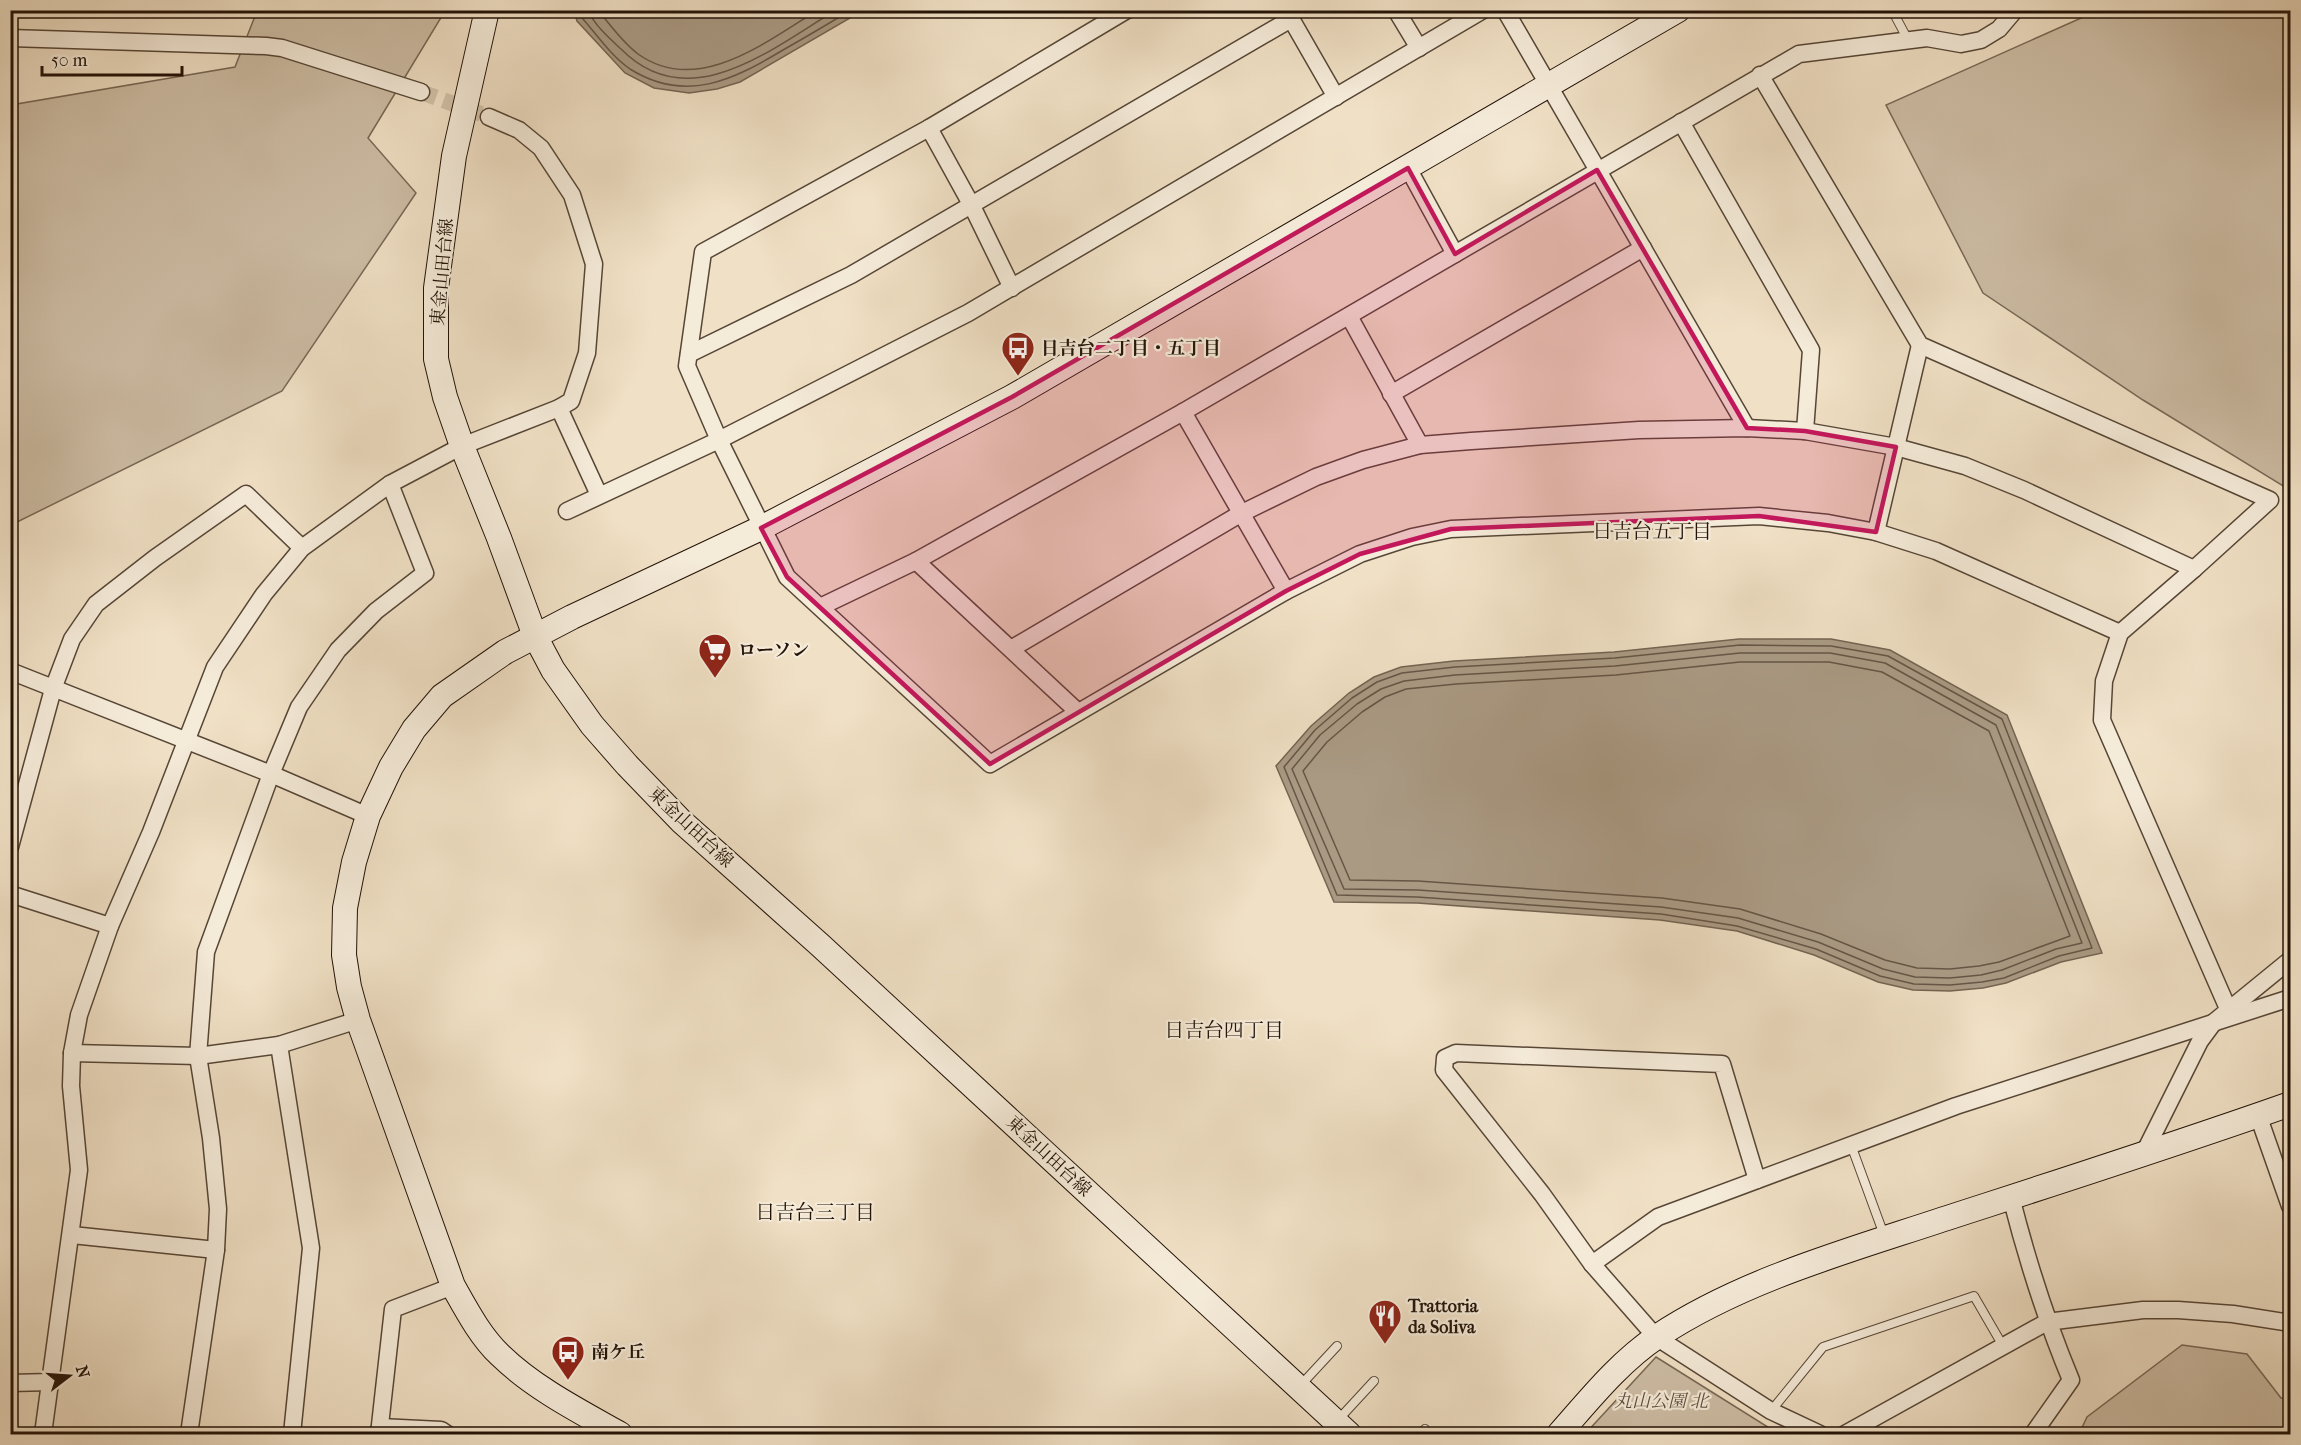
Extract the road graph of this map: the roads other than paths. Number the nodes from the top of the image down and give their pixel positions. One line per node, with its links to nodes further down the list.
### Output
1 (487, 10): 36 (street, 東金山田台線)
2 (1127, 10): 19 (street)
3 (1396, 10): 12 (street)
4 (1483, 10): 12 (street)
5 (1505, 10): 14 (street)
6 (1678, 10): 14 (street)
7 (1892, 10): 11 (lane)
8 (2015, 10): 11 (street)
9 (1289, 15): 16 (street); 22 (street)
10 (10, 38): 15 (street)
11 (1908, 40): 13 (street)
12 (1419, 48): 16 (street)
13 (1760, 75): 18 (street); 27 (street)
14 (1548, 86): 20 (street); 21 (street)
15 (421, 92)
16 (1336, 97): 25 (street)
17 (489, 117): 30 (street)
18 (1681, 122): 21 (street); 33 (street)
19 (930, 128): 22 (street); 28 (street)
20 (1408, 168): 24 (street); 42 (street)
21 (1597, 170): 23 (street); 24 (street)
22 (972, 206): 25 (street); 28 (street)
23 (1643, 248): 29 (street); 32 (street)
24 (1455, 254): 26 (street)
25 (1012, 288): 34 (street)
26 (1348, 316): 29 (street); 31 (street)
27 (1920, 345): 37 (street); 46 (street)
28 (689, 354): 34 (street)
29 (1392, 394): 35 (street)
30 (560, 408): 36 (street); 39 (street)
31 (1183, 412): 41 (street); 45 (street)
32 (1747, 428): 33 (street); 35 (street)
33 (1805, 430): 37 (street)
34 (719, 440): 39 (street); 42 (street)
35 (1420, 445): 41 (street)
36 (462, 447): 38 (street); 50 (street, 東金山田台線)
37 (1896, 447): 43 (street); 46 (street)
38 (390, 484): 44 (street); 56 (street)
39 (599, 495): 40 (street)
40 (567, 511)
41 (1240, 514): 47 (street); 51 (street)
42 (761, 528): 48 (street); 50 (street)
43 (1876, 532): 47 (street); 49 (street)
44 (302, 548): 53 (street); 55 (street)
45 (916, 561): 48 (street); 51 (street)
46 (2194, 569): 49 (street)
47 (1286, 591): 54 (street)
48 (820, 607): 54 (street)
49 (2120, 633): 63 (street)
50 (535, 636): 57 (street); 89 (street, 東金山田台線)
51 (1011, 649): 54 (street)
52 (10, 671): 53 (street)
53 (52, 689): 55 (street); 58 (street)
54 (1078, 712)
55 (186, 740): 56 (street); 60 (street)
56 (271, 774): 57 (street); 68 (street)
57 (368, 816): 64 (street)
58 (10, 847)
59 (10, 894): 60 (street)
60 (110, 926): 67 (street)
61 (2290, 960): 63 (street)
62 (2290, 998): 65 (street)
63 (2229, 1011): 65 (street)
64 (358, 1020): 66 (street); 80 (street)
65 (2214, 1022): 71 (street); 72 (street)
66 (279, 1046): 68 (street); 95 (street)
67 (72, 1053): 68 (street); 76 (street)
68 (198, 1056): 78 (street)
69 (2290, 1104): 70 (street)
70 (2258, 1116): 72 (street); 75 (street)
71 (1851, 1145): 73 (street); 77 (lane)
72 (2144, 1153): 74 (street)
73 (1757, 1180): 79 (street); 79 (street)
74 (2011, 1197): 77 (street); 81 (street)
75 (2290, 1206)
76 (72, 1235): 78 (street); 87 (street)
77 (1885, 1238): 83 (street)
78 (216, 1250): 94 (street)
79 (1592, 1264): 83 (street)
80 (453, 1286): 92 (street); 97 (street)
81 (2047, 1322): 82 (street); 85 (street); 101 (street)
82 (2290, 1323)
83 (1656, 1337): 90 (street); 98 (street)
84 (1337, 1346): 89 (lane)
85 (2003, 1346): 90 (lane); 100 (street)
86 (1374, 1381): 91 (lane)
87 (51, 1382): 88 (street); 93 (street)
88 (10, 1383)
89 (1299, 1387): 91 (street, 東金山田台線)
90 (1771, 1411): 99 (street)
91 (1343, 1428)
92 (379, 1431): 96 (street)
93 (43, 1434)
94 (189, 1434)
95 (292, 1434)
96 (447, 1434)
97 (620, 1434)
98 (1558, 1434)
99 (1820, 1434)
100 (1845, 1434)
101 (2033, 1434)

